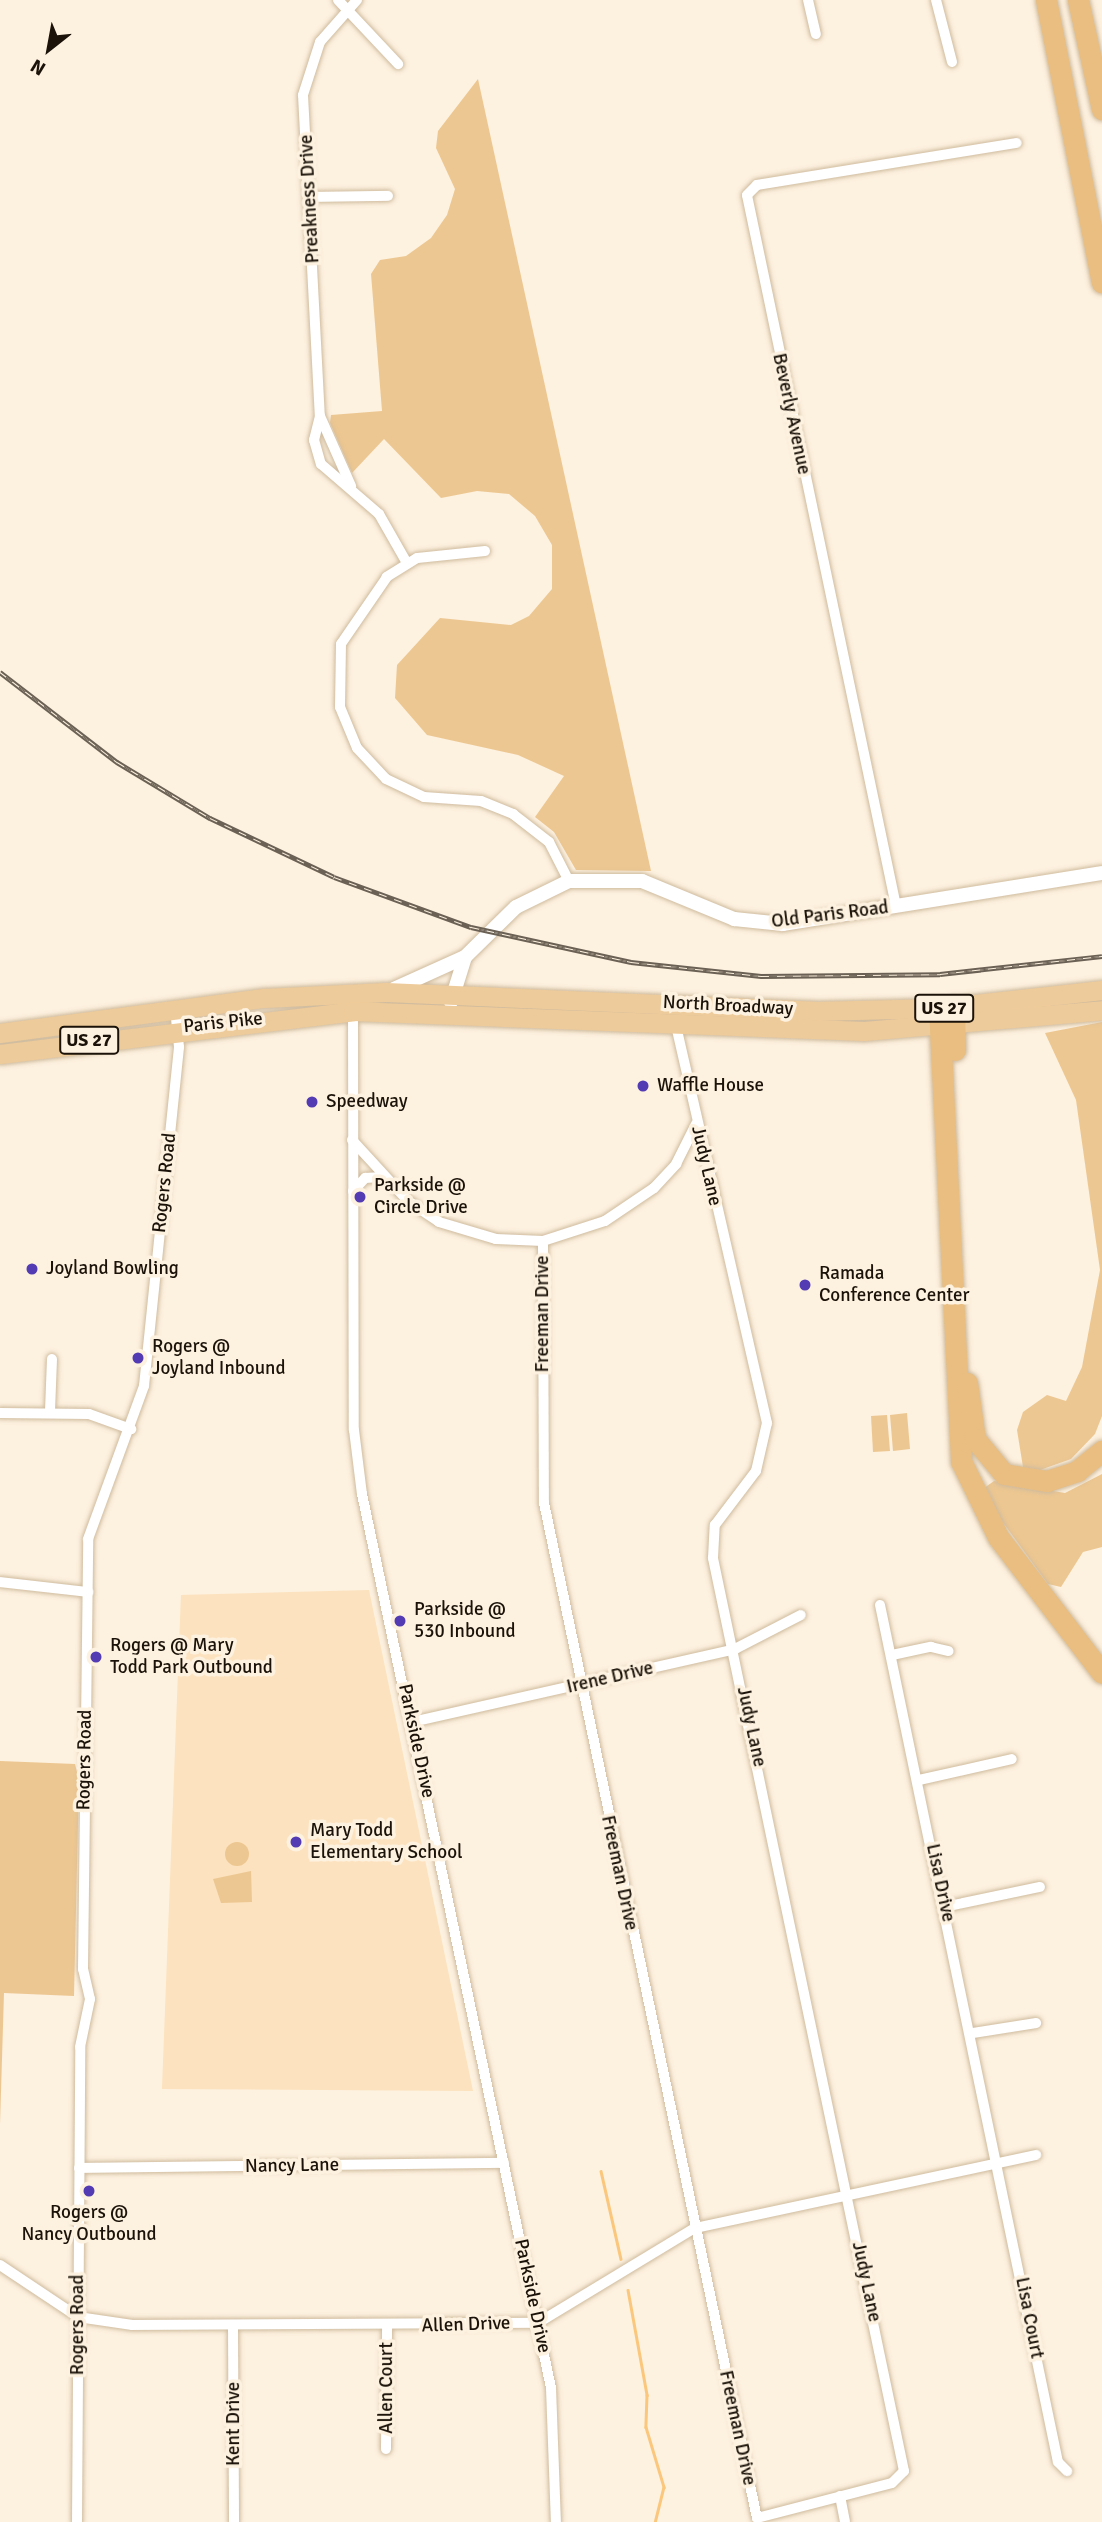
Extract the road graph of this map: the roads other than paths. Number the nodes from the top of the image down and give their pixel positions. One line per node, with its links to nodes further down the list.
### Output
1 (338, 0): 7 (street)
2 (357, 0): 7 (street, Preakness Drive)
3 (808, 0): 8 (street)
4 (936, 0): 9 (street)
5 (1046, 0): 15 (highway)
6 (1078, 0): 11 (highway)
7 (348, 9): 10 (street); 14 (street, Preakness Drive)
8 (816, 34)
9 (952, 62)
10 (398, 64)
11 (1102, 109)
12 (1017, 143): 22 (street, Beverly Avenue)
13 (388, 196): 14 (street)
14 (312, 197): 16 (street, Preakness Drive)
15 (1102, 282)
16 (320, 416): 17 (street, Preakness Drive); 17 (street, Preakness Drive)
17 (351, 487): 19 (street, Preakness Drive)
18 (485, 551): 19 (street)
19 (407, 563): 21 (street)
20 (1102, 873): 22 (street, Old Paris Road)
21 (569, 881): 22 (street, Old Paris Road); 23 (street, Old Paris Road)
22 (896, 906)
23 (465, 957): 24 (street, Old Paris Road); 27 (street, Old Paris Road); 28 (street)
24 (447, 966): 26 (street, Old Paris Road); 27 (street)
25 (1102, 990): 34 (highway, North Broadway / US 27)
26 (386, 992): 27 (highway, North Broadway / US 27); 29 (highway, North Broadway / US 27)
27 (448, 994): 28 (highway, North Broadway / US 27); 32 (street)
28 (481, 995): 30 (highway, North Broadway / US 27)
29 (353, 1002): 32 (highway, Paris Pike / US 27); 33 (highway, Paris Pike / US 27); 39 (street, Parkside Drive)
30 (676, 1003): 34 (highway, North Broadway / US 27); 35 (street, Judy Lane)
31 (1102, 1010): 34 (highway, North Broadway / US 27)
32 (447, 1013): 35 (highway, North Broadway / US 27)
33 (177, 1018): 36 (highway, Paris Pike / US 27); 37 (highway, Paris Pike / US 27); 46 (street, Rogers Road)
34 (947, 1018): 35 (highway, North Broadway / US 27); 47 (highway); 55 (highway)
35 (674, 1026): 38 (street, Judy Lane)
36 (0, 1033)
37 (0, 1054)
38 (696, 1124): 42 (street); 52 (street, Judy Lane)
39 (352, 1140): 40 (street); 41 (street, Parkside Drive)
40 (382, 1177): 41 (street); 42 (street)
41 (353, 1191): 57 (street, Parkside Drive)
42 (543, 1241): 56 (street, Freeman Drive)
43 (52, 1359): 44 (street)
44 (50, 1411): 45 (street); 46 (street)
45 (0, 1413)
46 (131, 1429): 49 (street, Rogers Road)
47 (1102, 1451)
48 (0, 1581): 49 (street)
49 (88, 1592): 67 (street, Rogers Road)
50 (880, 1605): 54 (street, Lisa Drive)
51 (801, 1615): 52 (street, Irene Drive)
52 (735, 1648): 56 (street, Irene Drive); 68 (street, Judy Lane)
53 (949, 1651): 54 (street)
54 (892, 1655): 59 (street, Lisa Drive)
55 (1102, 1673)
56 (579, 1685): 57 (street, Irene Drive); 69 (street, Freeman Drive)
57 (412, 1722): 66 (street, Parkside Drive)
58 (1012, 1759): 59 (street)
59 (919, 1780): 61 (street, Lisa Drive)
60 (1040, 1887): 61 (street)
61 (944, 1907): 63 (street, Lisa Drive)
62 (1036, 2022): 63 (street)
63 (973, 2033): 65 (street, Lisa Drive)
64 (1036, 2155): 65 (street, Allen Drive)
65 (998, 2161): 68 (street, Allen Drive); 76 (street, Lisa Court)
66 (504, 2163): 67 (street, Nancy Lane); 72 (street, Parkside Drive)
67 (79, 2168): 71 (street, Rogers Road)
68 (848, 2195): 69 (street, Allen Drive); 77 (street, Judy Lane)
69 (695, 2228): 72 (street, Allen Drive); 77 (street, Freeman Drive)
70 (0, 2265): 71 (street)
71 (78, 2317): 73 (street, Allen Drive); 78 (street, Rogers Road)
72 (538, 2323): 74 (street, Allen Drive); 80 (street, Parkside Drive)
73 (233, 2326): 74 (street, Allen Drive); 79 (street, Kent Drive)
74 (387, 2328): 75 (street, Allen Court)
75 (386, 2449)
76 (1067, 2471)
77 (840, 2496): 81 (street)
78 (77, 2522)
79 (234, 2522)
80 (556, 2522)
81 (845, 2522)

